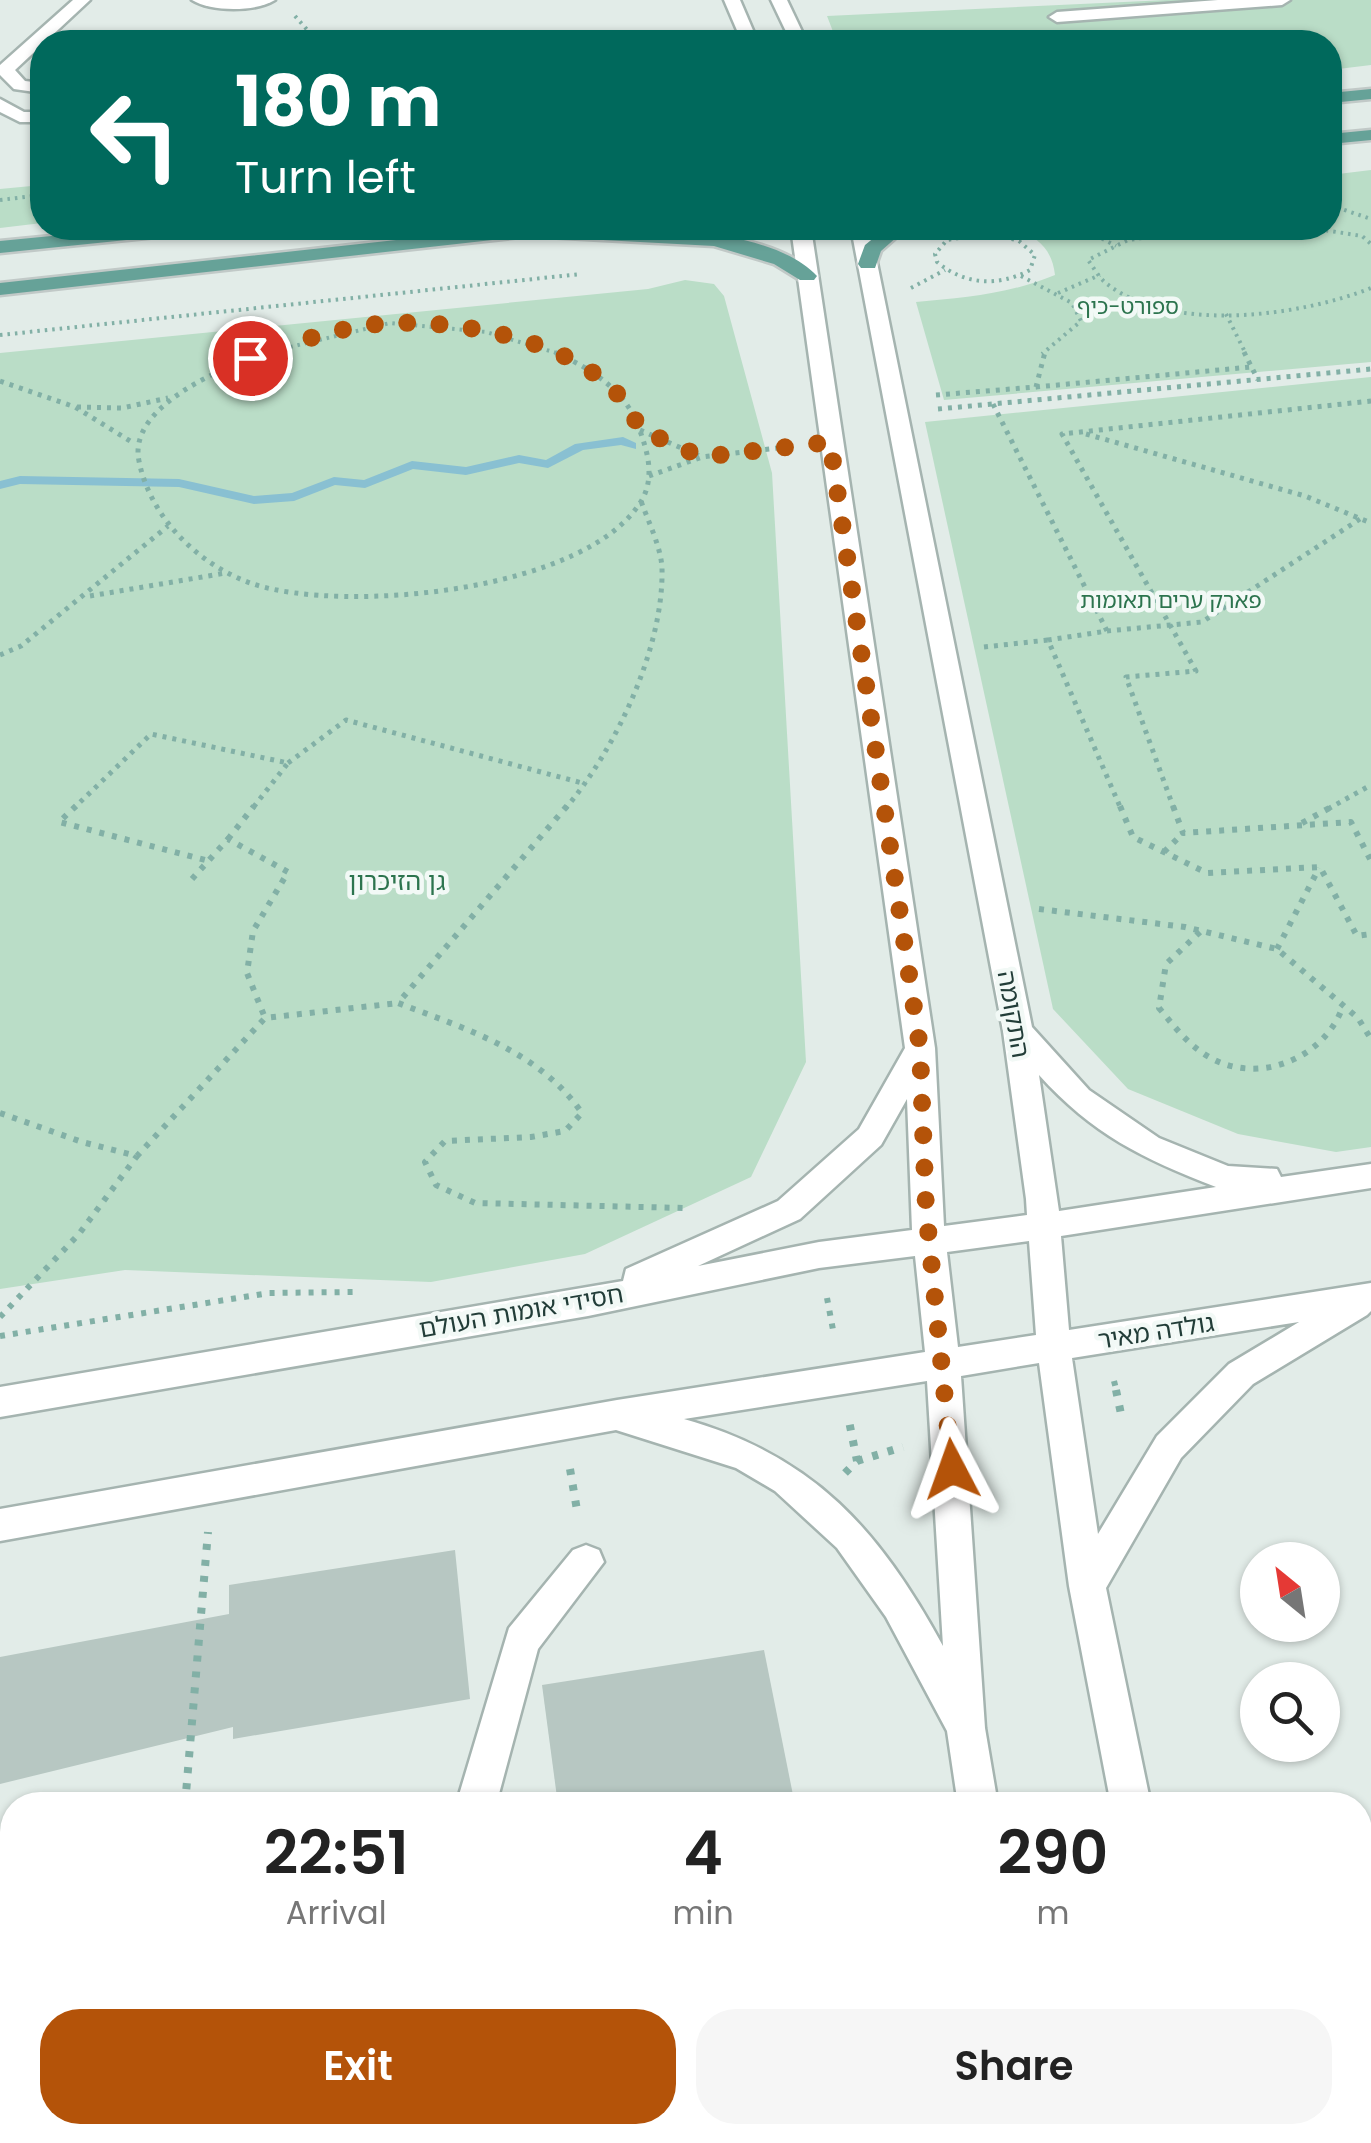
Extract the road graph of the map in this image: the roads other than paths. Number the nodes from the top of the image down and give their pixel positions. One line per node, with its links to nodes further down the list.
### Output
1 (82, 0): 8 (street)
2 (200, 0): 3 (street)
3 (267, 0)
4 (732, 0): 9 (street)
5 (779, 0): 10 (street)
6 (1282, 0): 7 (street)
7 (1057, 17)
8 (49, 30)
9 (745, 30)
10 (793, 30)
11 (30, 47): 12 (street)
12 (3, 72): 13 (street)
13 (30, 86)
14 (1371, 94): 15 (main road)
15 (1342, 97)
16 (0, 104): 17 (street)
17 (30, 117)
18 (1371, 134): 19 (main road)
19 (1342, 138)
20 (68, 240): 26 (main road)
21 (444, 240): 29 (main road)
22 (656, 240): 28 (main road)
23 (802, 240): 28 (street)
24 (863, 240): 27 (street, התקומה)
25 (883, 240): 27 (main road)
26 (0, 247)
27 (868, 264): 30 (street, התקומה)
28 (807, 276): 31 (street)
29 (0, 289)
30 (1018, 1031): 32 (street); 33 (street, התקומה)
31 (920, 1048): 34 (street); 36 (street)
32 (1360, 1177): 33 (street)
33 (1044, 1226): 34 (street, חסידי אומות העולם); 37 (street, התקומה)
34 (928, 1239): 36 (street, חסידי אומות העולם); 38 (street)
35 (1370, 1297): 37 (street, גולדה מאיר); 43 (street)
36 (588, 1302): 39 (street, חסידי אומות העולם)
37 (1054, 1346): 38 (street, גולדה מאיר); 43 (street, התקומה)
38 (942, 1364): 40 (street); 44 (street)
39 (0, 1402)
40 (617, 1415): 41 (street); 44 (street)
41 (0, 1526)
42 (586, 1562): 45 (street)
43 (1088, 1586): 47 (street, התקומה)
44 (966, 1728): 46 (street)
45 (480, 1792)
46 (976, 1792)
47 (1128, 1792)

